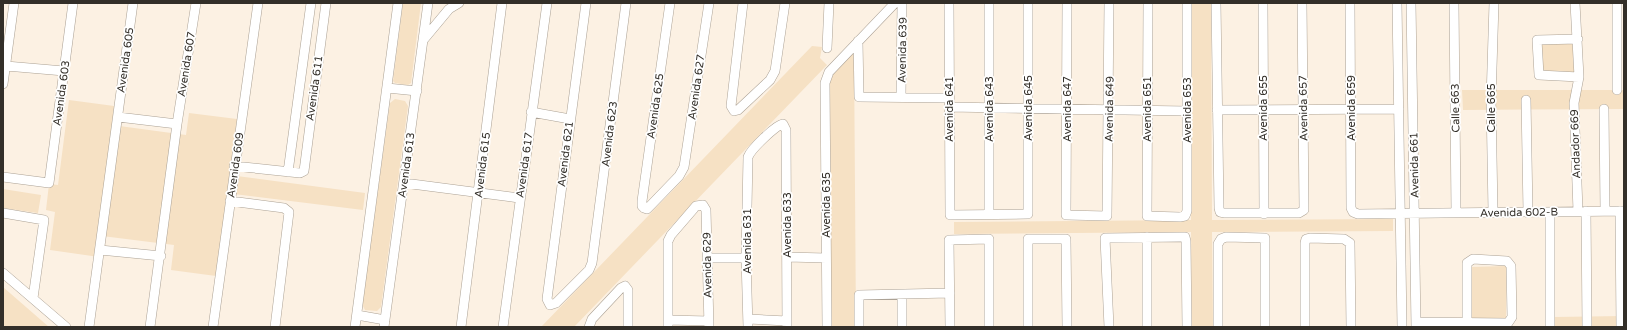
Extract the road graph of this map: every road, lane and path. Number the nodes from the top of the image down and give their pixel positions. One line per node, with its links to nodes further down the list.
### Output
1 (14, 3): 43 (street)
2 (73, 3): 44 (street, Avenida 603)
3 (133, 3): 67 (street, Avenida 605)
4 (196, 3): 69 (street, Avenida 607)
5 (258, 3): 71 (street, Avenida 609)
6 (311, 3): 73 (street, Avenida 611)
7 (326, 3): 73 (street, Avenida 611)
8 (398, 3): 47 (street)
9 (428, 3): 40 (street, Avenida 613)
10 (459, 3): 40 (street)
11 (502, 3): 76 (street, Avenida 615)
12 (547, 3): 66 (street, Avenida 617)
13 (586, 3): 68 (street, Avenida 621)
14 (626, 3): 105 (street, Avenida 623)
15 (670, 3): 72 (street, Avenida 625)
16 (709, 3): 72 (street, Avenida 627)
17 (743, 3): 18 (street)
18 (785, 3)
19 (829, 3): 42 (street)
20 (895, 3): 41 (street)
21 (902, 3): 50 (street, Avenida 639)
22 (949, 3): 51 (street, Avenida 641)
23 (989, 3): 54 (street, Avenida 643)
24 (1028, 3): 55 (street, Avenida 645)
25 (1067, 3): 59 (street, Avenida 647)
26 (1109, 3): 60 (street, Avenida 649)
27 (1148, 3): 64 (street, Avenida 651)
28 (1187, 3): 65 (street, Avenida 653)
29 (1216, 3): 61 (street)
30 (1263, 3): 62 (street, Avenida 655)
31 (1302, 3): 63 (street, Avenida 657)
32 (1350, 3): 56 (street, Avenida 659)
33 (1398, 3): 57 (street, Avenida 661)
34 (1411, 3): 84 (street, Avenida 661)
35 (1454, 3): 89 (street, Calle 663)
36 (1494, 3): 85 (street, Calle 665)
37 (1575, 3): 39 (street, Andador 669)
38 (1617, 3): 48 (street)
39 (1578, 39): 45 (street, Andador 669); 45 (street)
40 (423, 40): 49 (street, Avenida 613)
41 (858, 41): 50 (street); 100 (street, Avenida 635)
42 (827, 48)
43 (6, 66): 44 (street); 46 (street)
44 (64, 71): 74 (street, Avenida 603)
45 (1578, 77): 79 (street, Andador 669)
46 (3, 84)
47 (388, 88): 49 (street); 106 (street)
48 (1617, 90)
49 (417, 91): 75 (street, Avenida 613)
50 (901, 97): 51 (street)
51 (949, 98): 53 (street, Avenida 641)
52 (1526, 100): 86 (street)
53 (949, 108): 54 (street); 90 (street, Avenida 641)
54 (989, 108): 55 (street); 90 (street, Avenida 643)
55 (1028, 109): 59 (street); 90 (street, Avenida 645)
56 (1351, 109): 57 (street); 63 (street); 82 (street, Avenida 659)
57 (1399, 109): 83 (street, Avenida 661)
58 (1604, 109): 80 (street)
59 (1067, 110): 60 (street); 92 (street, Avenida 647)
60 (1109, 110): 64 (street); 92 (street, Avenida 649)
61 (1217, 110): 62 (street); 91 (street)
62 (1263, 110): 63 (street); 91 (street, Avenida 655)
63 (1303, 110): 91 (street, Avenida 657)
64 (1147, 111): 65 (street); 93 (street, Avenida 651)
65 (1187, 111): 93 (street, Avenida 653)
66 (531, 112): 68 (street); 77 (street, Avenida 617)
67 (118, 117): 69 (street); 95 (street, Avenida 605)
68 (570, 119): 105 (street, Avenida 621)
69 (177, 124): 96 (street, Avenida 607)
70 (783, 124): 97 (street, Avenida 633); 99 (street, Avenida 631)
71 (234, 166): 73 (street); 78 (street, Avenida 609)
72 (683, 170)
73 (288, 172)
74 (3, 177)
75 (404, 183): 76 (street); 107 (street, Avenida 613)
76 (478, 194): 77 (street); 121 (street, Avenida 615)
77 (519, 198): 122 (street, Avenida 617)
78 (230, 202): 118 (street, Avenida 609); 119 (street)
79 (1582, 211): 80 (street, Avenida 602-B); 87 (street, Avenida 602-B); 140 (street, Andador 669)
80 (1605, 211): 81 (street, Avenida 602-B)
81 (1622, 211): 141 (street)
82 (1353, 212): 83 (street, Avenida 602-B)
83 (1400, 212): 84 (street, Avenida 602-B); 138 (street, Avenida 661)
84 (1415, 212): 89 (street, Avenida 602-B); 114 (street, Avenida 661)
85 (1493, 212): 86 (street, Avenida 602-B); 89 (street, Avenida 602-B)
86 (1528, 212): 87 (street, Avenida 602-B)
87 (1550, 212): 139 (street)
88 (3, 213): 104 (street)
89 (1456, 213)
90 (989, 214)
91 (1264, 214)
92 (1107, 216)
93 (1185, 216)
94 (1147, 237): 131 (street); 132 (street); 133 (street)
95 (100, 250): 96 (street); 116 (street)
96 (161, 256): 117 (street)
97 (787, 257): 100 (street); 113 (street, Avenida 633)
98 (707, 258): 99 (street); 111 (street, Avenida 629); 112 (street, Avenida 629)
99 (746, 258): 108 (street, Avenida 631)
100 (826, 258): 124 (street, Avenida 635)
101 (3, 273): 104 (street)
102 (950, 293): 103 (street); 127 (street); 128 (street)
103 (902, 295): 125 (street); 126 (street)
104 (33, 298): 115 (street)
105 (550, 305)
106 (357, 315): 107 (street); 120 (street)
107 (384, 323)
108 (748, 323): 113 (street)
109 (1467, 323): 109 (street); 114 (street)
110 (590, 324): 123 (street)
111 (668, 324): 112 (street)
112 (709, 324)
113 (787, 324)
114 (1416, 325)
115 (66, 327)
116 (89, 327)
117 (150, 327)
118 (213, 327)
119 (275, 327)
120 (356, 327)
121 (461, 327)
122 (503, 327)
123 (628, 327)
124 (827, 327)
125 (859, 327)
126 (902, 327)
127 (950, 327)
128 (989, 327)
129 (1028, 327): 130 (street)
130 (1067, 327)
131 (1109, 327)
132 (1147, 327)
133 (1187, 327)
134 (1218, 327): 135 (street)
135 (1265, 327)
136 (1305, 327): 137 (street)
137 (1351, 327)
138 (1402, 327)
139 (1550, 327)
140 (1587, 327)
141 (1621, 327)

